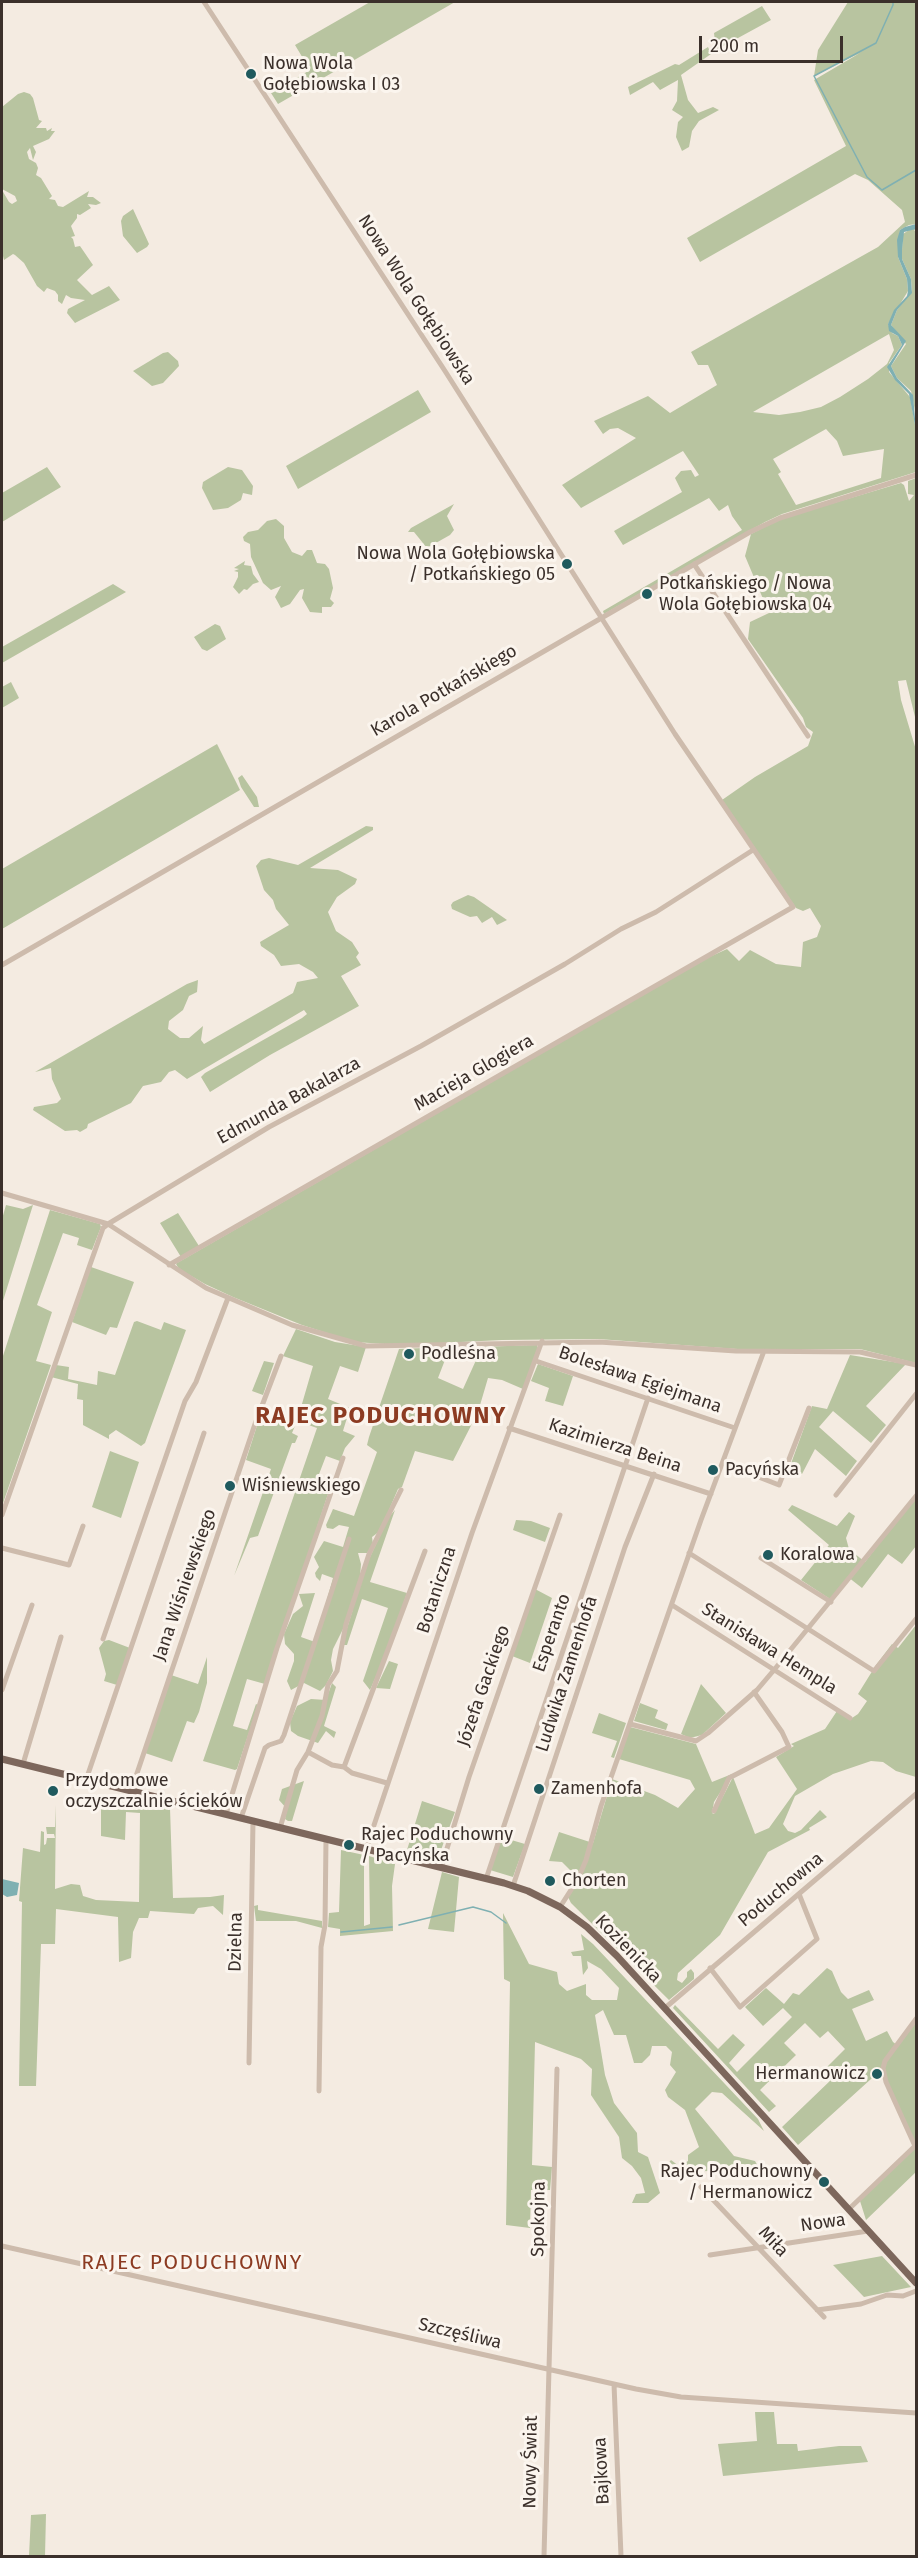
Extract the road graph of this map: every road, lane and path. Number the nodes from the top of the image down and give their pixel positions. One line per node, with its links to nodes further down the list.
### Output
1 (204, 2): 4 (street, Nowa Wola Gołębiowska)
2 (916, 475): 3 (street, Karola Potkańskiego)
3 (694, 564): 4 (street, Karola Potkańskiego); 5 (street)
4 (601, 617): 6 (street, Nowa Wola Gołębiowska); 8 (street, Karola Potkańskiego)
5 (808, 736)
6 (753, 850): 7 (street, Nowa Wola Gołębiowska); 10 (street, Edmunda Bakalarza)
7 (793, 907): 11 (street, Macieja Glogiera)
8 (2, 965)
9 (2, 1193): 10 (street)
10 (108, 1224): 11 (street); 32 (street)
11 (169, 1265): 12 (street)
12 (228, 1298): 13 (street); 46 (street)
13 (542, 1341): 14 (street); 16 (street, Botaniczna)
14 (764, 1351): 17 (street); 22 (street)
15 (281, 1356): 58 (street, Jana Wiśniewskiego)
16 (536, 1361): 19 (street, Bolesława Egiejmana); 21 (street, Botaniczna)
17 (916, 1365)
18 (916, 1394): 30 (street)
19 (648, 1398): 22 (street, Bolesława Egiejmana); 26 (street, Esperanto)
20 (809, 1408): 25 (street)
21 (509, 1428): 26 (street, Kazimierza Beina); 57 (street, Botaniczna)
22 (735, 1428): 25 (street)
23 (204, 1433): 56 (street)
24 (343, 1458): 61 (street)
25 (723, 1463): 29 (street)
26 (625, 1466): 27 (street, Kazimierza Beina); 68 (street, Esperanto)
27 (654, 1474): 29 (street, Kazimierza Beina); 69 (street, Ludwika Zamenhofa)
28 (401, 1490): 52 (street)
29 (711, 1494): 38 (street)
30 (836, 1495)
31 (916, 1496): 40 (street)
32 (2, 1515)
33 (560, 1515): 67 (street, Józefa Gackiego)
34 (83, 1526): 36 (street)
35 (349, 1539): 62 (street)
36 (2, 1548)
37 (425, 1551): 55 (street)
38 (689, 1553): 42 (street); 44 (street)
39 (761, 1558): 40 (street)
40 (831, 1602): 44 (street)
41 (32, 1605): 48 (street)
42 (672, 1605): 47 (street, Stanisława Hempla); 51 (street)
43 (916, 1619): 44 (street)
44 (808, 1630): 47 (street)
45 (62, 1637): 54 (street)
46 (103, 1639)
47 (774, 1670): 49 (street); 50 (street, Stanisława Hempla)
48 (2, 1690)
49 (754, 1692): 51 (street); 60 (street)
50 (850, 1718)
51 (630, 1724): 71 (street)
52 (308, 1752): 55 (street); 64 (street)
53 (2, 1759): 54 (main road, Kozienicka)
54 (23, 1764): 56 (main road, Kozienicka)
55 (344, 1767): 57 (street)
56 (86, 1780): 58 (main road, Kozienicka)
57 (387, 1783): 66 (street, Botaniczna)
58 (131, 1791): 61 (main road, Kozienicka)
59 (916, 1794): 70 (street, Poduchowna)
60 (714, 1811)
61 (226, 1814): 62 (main road, Kozienicka)
62 (242, 1818): 63 (main road, Kozienicka)
63 (253, 1821): 64 (main road, Kozienicka); 75 (street, Dzielna)
64 (279, 1828): 65 (main road, Kozienicka)
65 (326, 1839): 66 (main road, Kozienicka); 77 (street)
66 (366, 1849): 67 (main road, Kozienicka)
67 (441, 1868): 68 (main road, Kozienicka)
68 (486, 1879): 69 (main road, Kozienicka)
69 (513, 1886): 71 (main road, Kozienicka)
70 (799, 1894): 72 (street, Poduchowna); 72 (street)
71 (560, 1907): 73 (main road, Kozienicka)
72 (710, 1968): 73 (street, Poduchowna)
73 (665, 2008): 79 (main road, Kozienicka)
74 (916, 2019): 79 (street)
75 (249, 2063)
76 (557, 2068): 88 (street, Spokojna)
77 (319, 2091)
78 (701, 2187): 82 (street, Miła)
79 (849, 2209): 80 (main road, Kozienicka)
80 (868, 2231): 82 (street, Nowa); 84 (main road, Kozienicka)
81 (2, 2246): 88 (street, Szczęśliwa)
82 (757, 2247): 83 (street, Nowa); 86 (street, Miła)
83 (710, 2255)
84 (916, 2283)
85 (916, 2291): 86 (street)
86 (817, 2310): 87 (street, Miła)
87 (824, 2317)
88 (549, 2369): 89 (street, Szczęśliwa); 91 (street, Nowy Świat)
89 (614, 2384): 90 (street, Szczęśliwa); 92 (street, Bajkowa)
90 (916, 2413)
91 (544, 2556)
92 (621, 2556)

